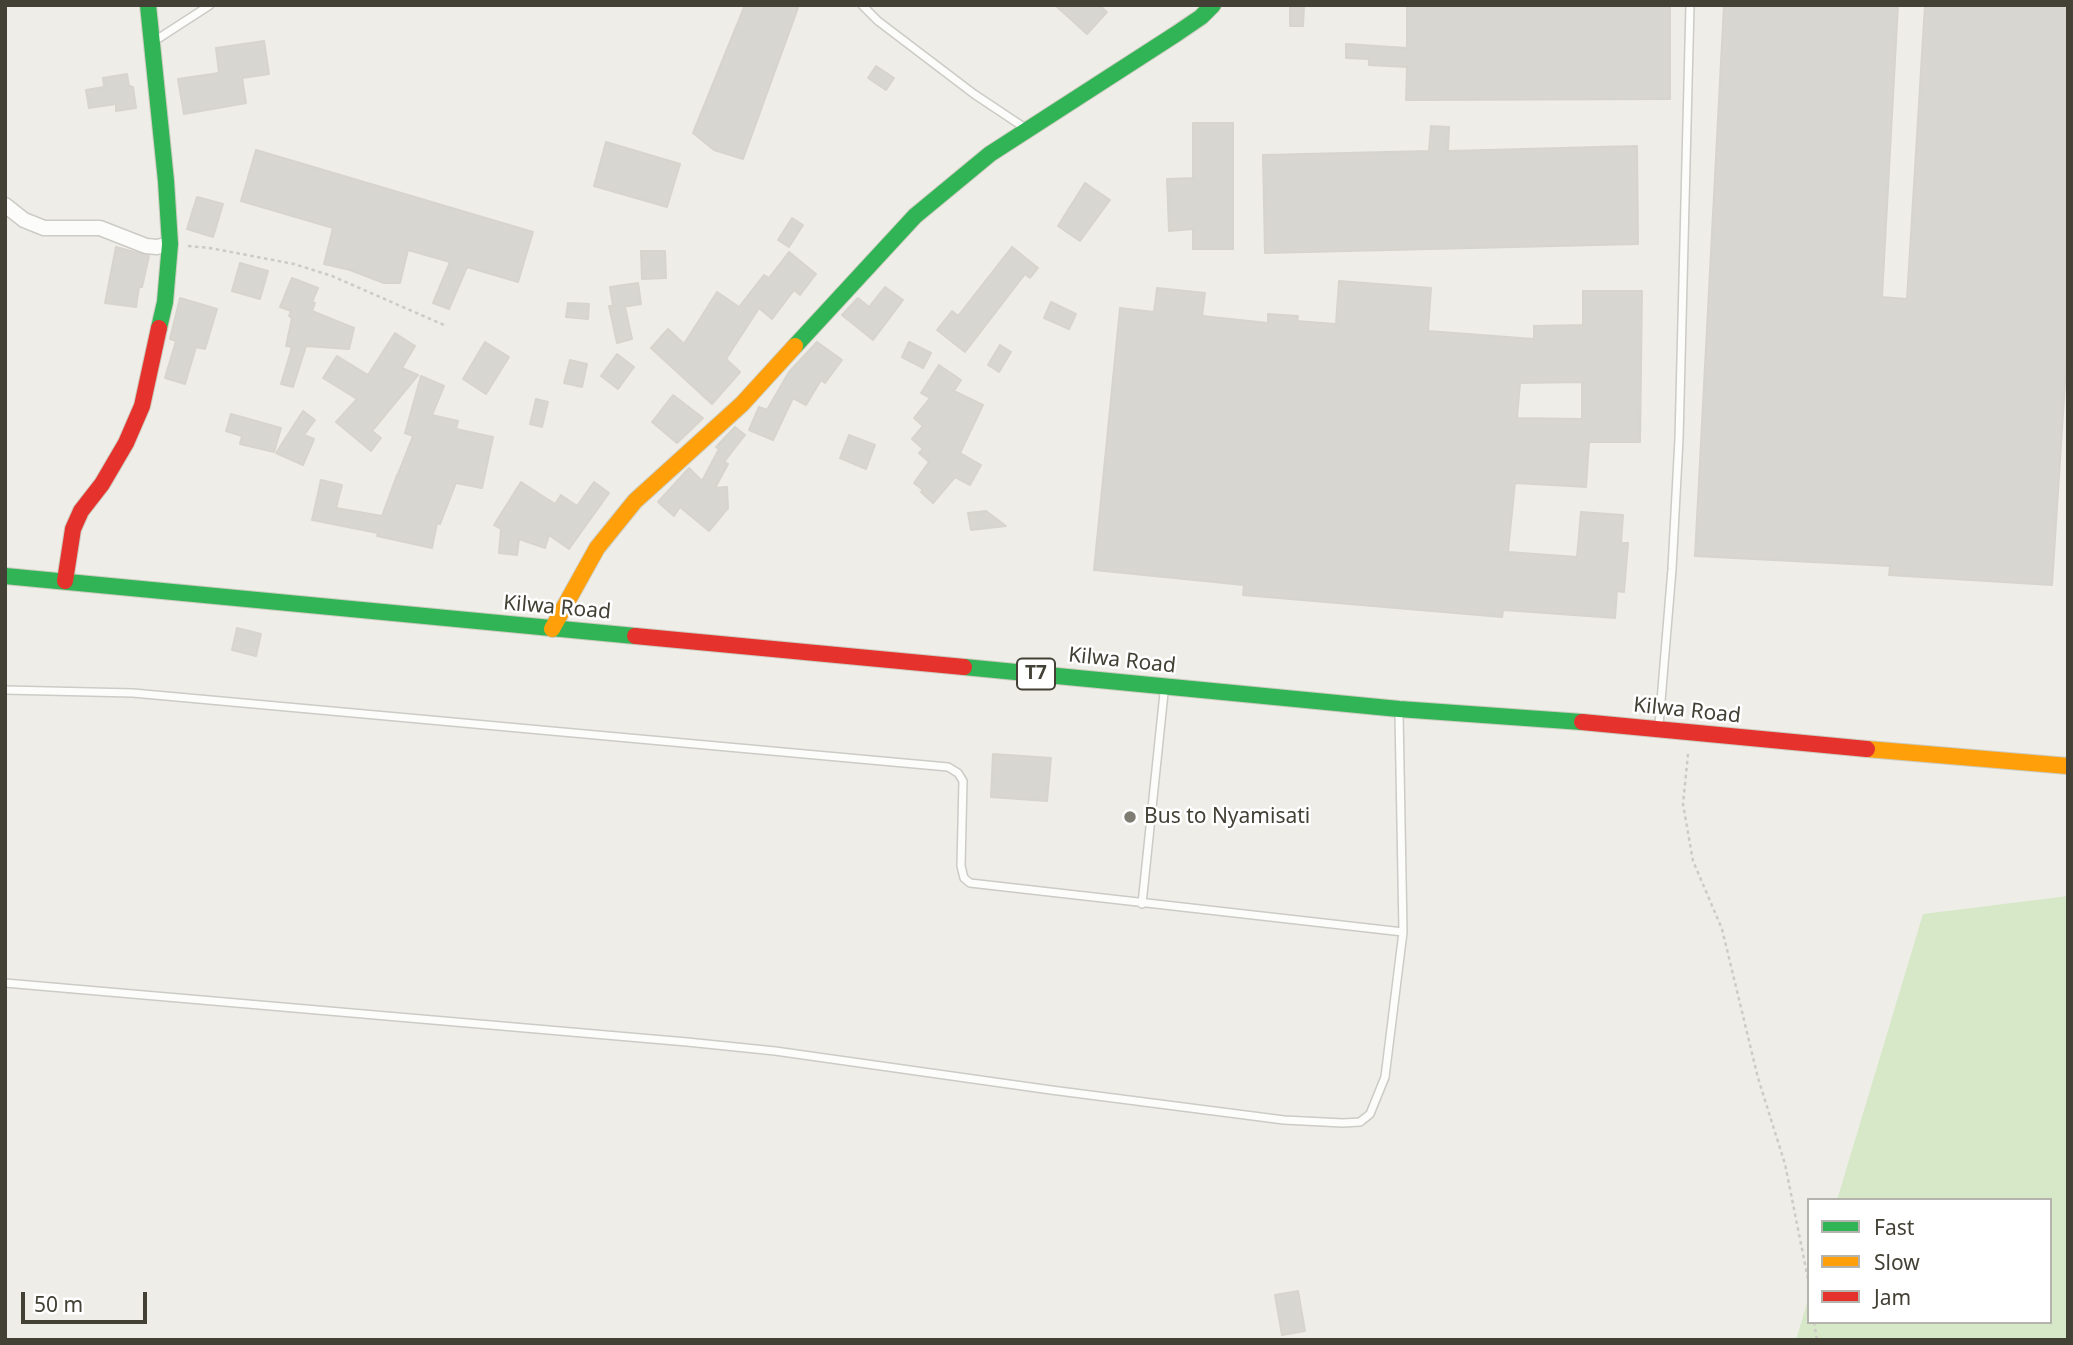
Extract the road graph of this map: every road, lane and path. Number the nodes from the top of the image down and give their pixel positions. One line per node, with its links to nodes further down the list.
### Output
1 (148, 5): 6 (main road)
2 (211, 5): 6 (lane)
3 (862, 5): 7 (lane)
4 (1213, 5): 7 (main road)
5 (1690, 5): 17 (lane)
6 (152, 42): 9 (main road)
7 (1028, 130): 13 (main road)
8 (5, 205): 9 (street)
9 (170, 244): 10 (path); 12 (main road)
10 (444, 325)
11 (5, 576): 12 (main road, Kilwa Road / T7)
12 (65, 581): 13 (main road, Kilwa Road / T7)
13 (552, 629): 14 (main road, Kilwa Road / T7)
14 (1164, 686): 16 (main road, Kilwa Road / T7); 20 (lane)
15 (5, 690): 20 (lane)
16 (1399, 709): 17 (main road, Kilwa Road / T7); 21 (lane)
17 (1659, 728): 18 (main road, Kilwa Road / T7)
18 (1690, 734): 19 (main road, Kilwa Road / T7); 23 (path)
19 (2068, 766)
20 (1142, 904): 21 (lane)
21 (1403, 932): 22 (lane)
22 (5, 983)
23 (1807, 1274)

